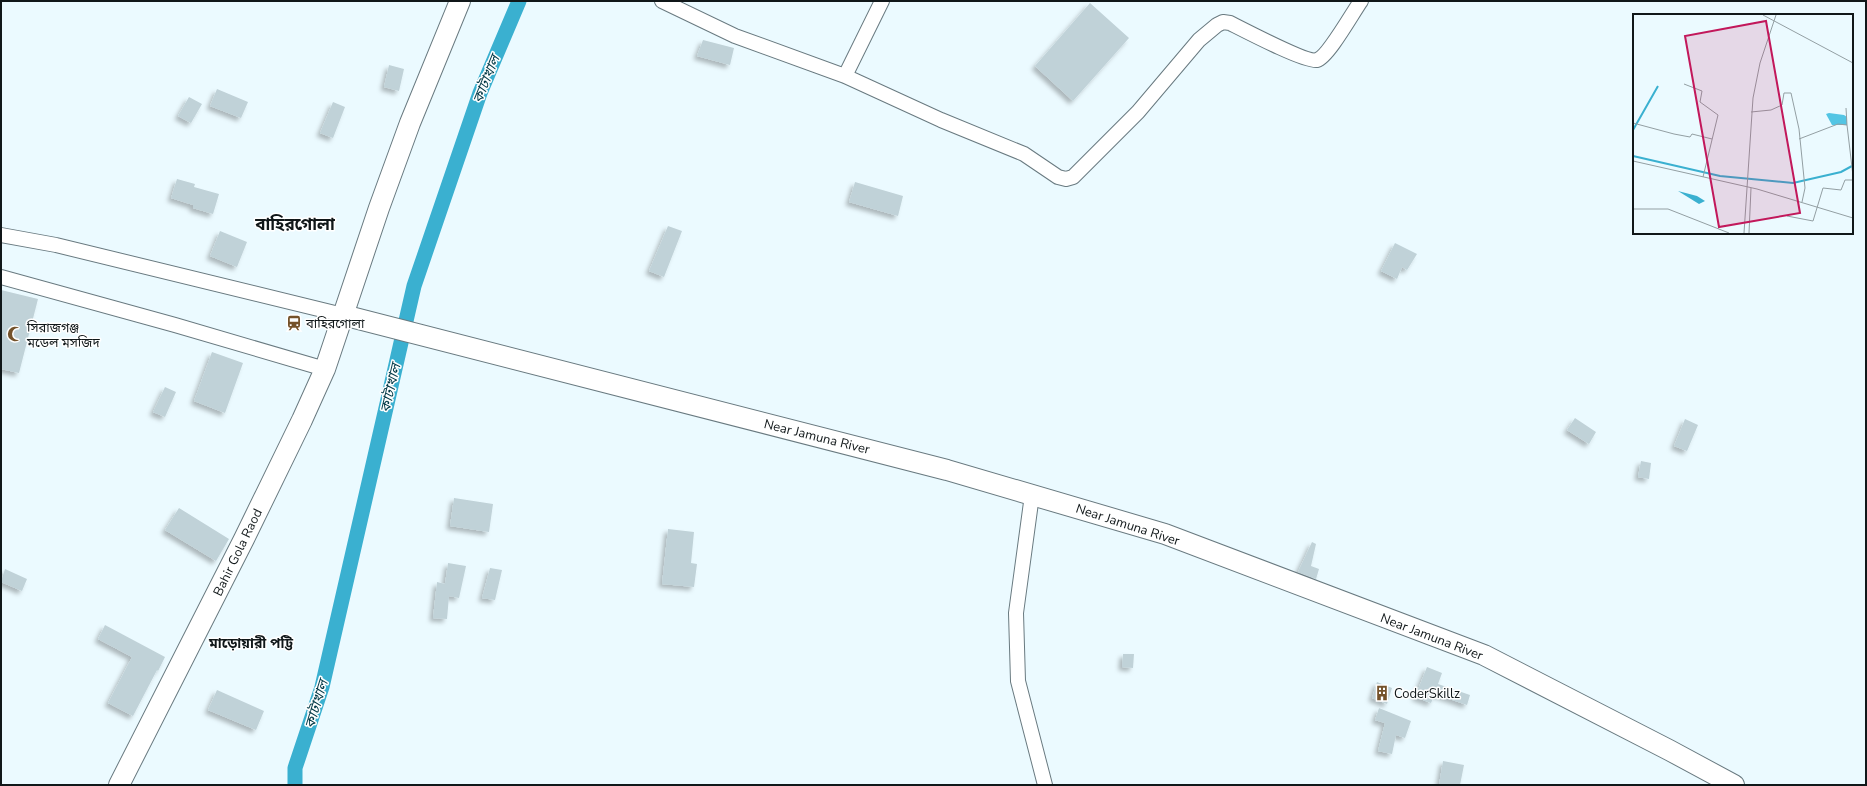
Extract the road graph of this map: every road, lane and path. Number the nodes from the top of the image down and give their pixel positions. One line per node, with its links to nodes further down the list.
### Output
1 (460, 1): 8 (street, Bahir Gola Raod)
2 (662, 1): 5 (street)
3 (882, 1): 5 (street)
4 (1360, 1): 5 (street)
5 (845, 76)
6 (1, 235): 8 (street)
7 (1, 277): 9 (street)
8 (352, 317): 9 (street, Bahir Gola Raod); 10 (street, Near Jamuna River)
9 (325, 369): 11 (street, Bahir Gola Raod)
10 (1032, 494): 12 (street); 13 (street, Near Jamuna River)
11 (119, 785)
12 (1045, 785)
13 (1734, 785)

